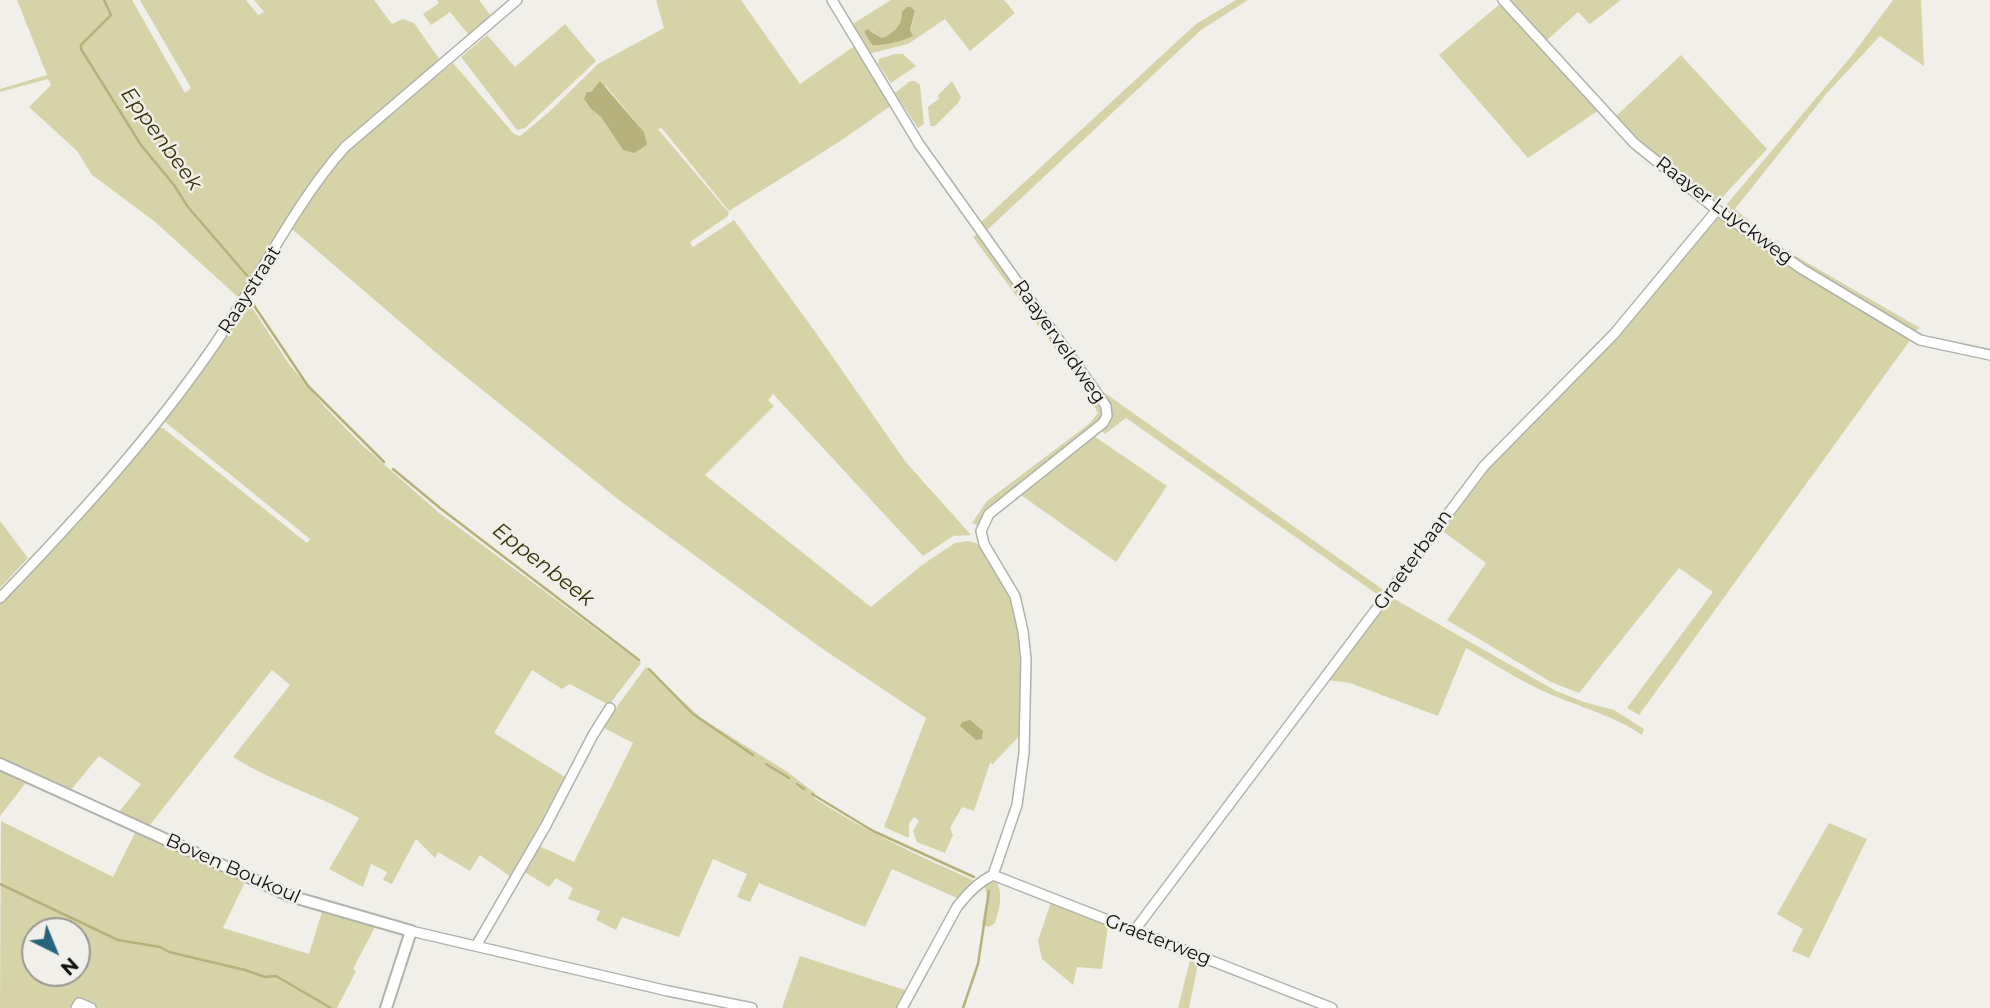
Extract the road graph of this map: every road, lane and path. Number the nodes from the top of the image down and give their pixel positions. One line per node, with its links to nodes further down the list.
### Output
1 (517, 0): 6 (street, Raaystraat)
2 (832, 0): 9 (street, Raayerveldweg)
3 (1503, 0): 4 (street, Raayer Luyckweg)
4 (1717, 210): 5 (street, Raayer Luyckweg); 11 (street, Graeterbaan)
5 (1990, 355)
6 (0, 598)
7 (610, 708): 12 (street)
8 (0, 764): 10 (street, Boven Boukoul)
9 (989, 877): 11 (street, Graeterweg); 17 (street)
10 (411, 931): 12 (street, Boven Boukoul); 15 (street)
11 (1134, 931): 18 (street, Graeterweg)
12 (476, 946): 16 (street, Boven Boukoul)
13 (78, 1005): 14 (street)
14 (91, 1008)
15 (386, 1008)
16 (752, 1008)
17 (902, 1008)
18 (1332, 1008)

